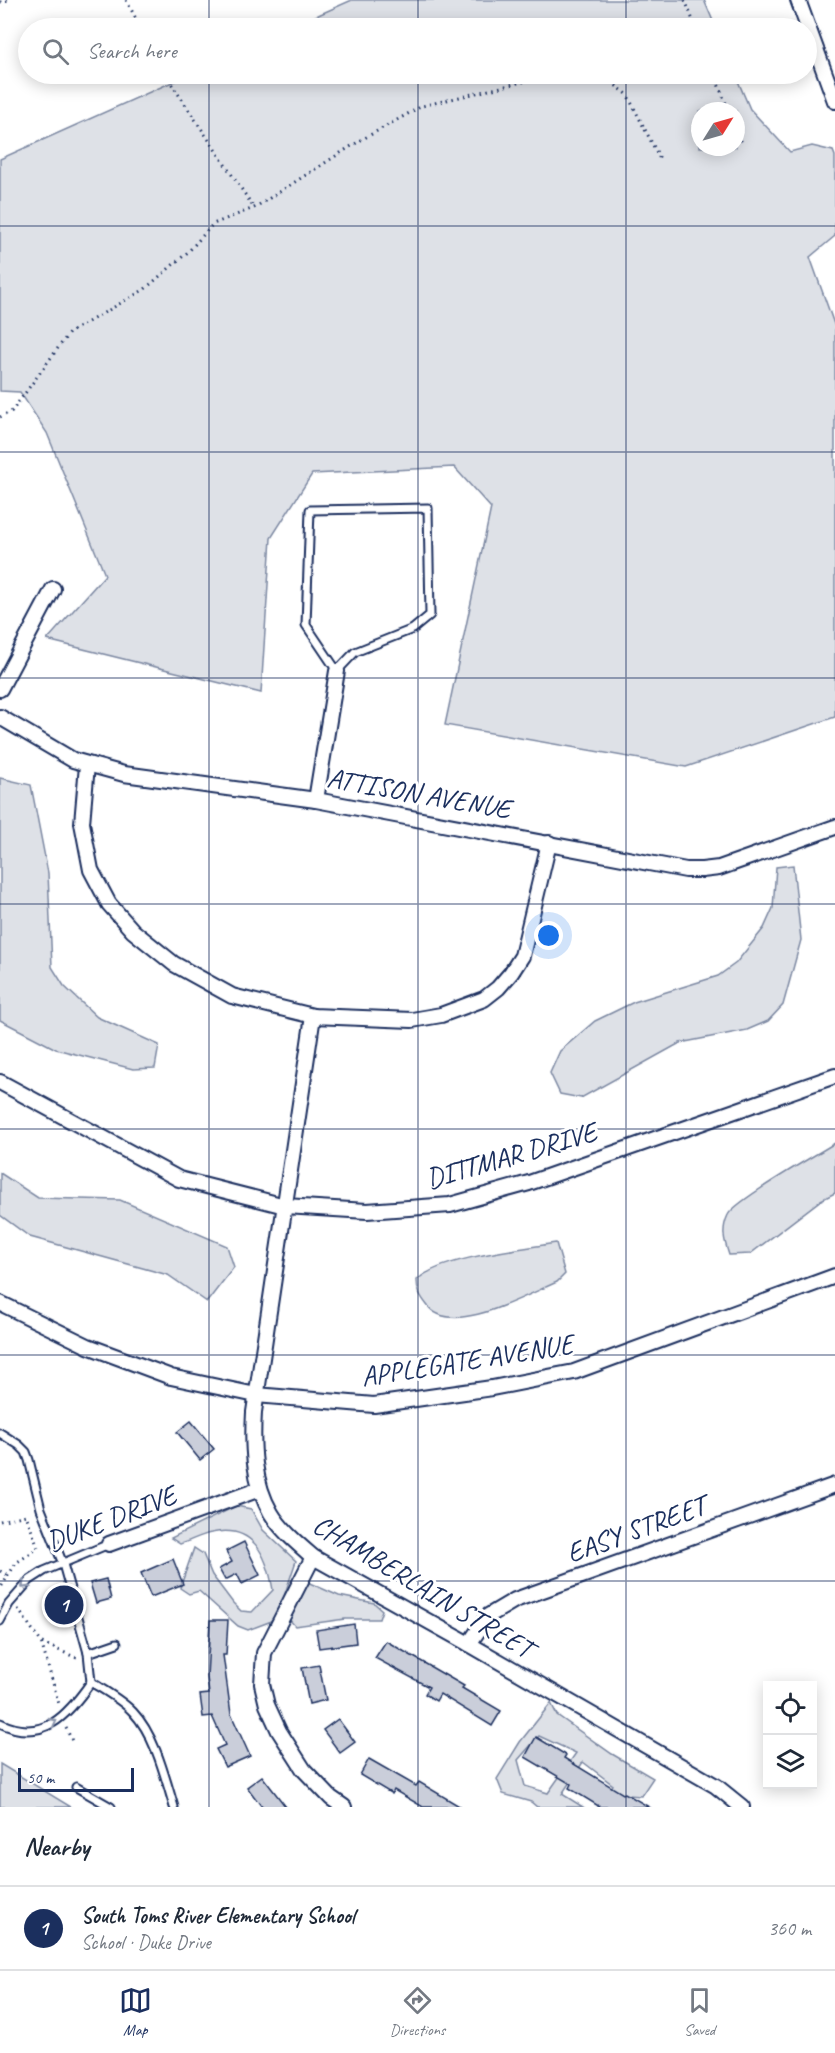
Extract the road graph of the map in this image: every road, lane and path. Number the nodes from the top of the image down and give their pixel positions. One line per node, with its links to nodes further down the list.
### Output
1 (9, 0): 5 (path)
2 (126, 0): 6 (path)
3 (685, 0): 7 (path)
4 (798, 0): 8 (street)
5 (0, 2)
6 (136, 18)
7 (692, 18)
8 (805, 18)
9 (817, 52): 14 (street)
10 (172, 84): 17 (path)
11 (514, 84): 17 (path)
12 (614, 84): 16 (path)
13 (718, 84): 15 (path)
14 (835, 101)
15 (725, 102)
16 (660, 159)
17 (254, 208): 18 (path)
18 (0, 417)
19 (53, 589): 21 (street)
20 (337, 671): 20 (lane); 24 (street)
21 (0, 689)
22 (0, 717): 23 (street, ATTISON AVENUE)
23 (87, 765): 24 (street, ATTISON AVENUE); 27 (street)
24 (316, 800): 26 (street, ATTISON AVENUE)
25 (835, 826): 26 (street, ATTISON AVENUE)
26 (549, 843): 27 (street)
27 (313, 1016): 30 (street, CHAMBERLAIN STREET)
28 (835, 1076): 30 (street, DITTMAR DRIVE)
29 (0, 1082): 30 (street, DITTMAR DRIVE)
30 (285, 1206): 33 (street, CHAMBERLAIN STREET)
31 (835, 1276): 33 (street, APPLEGATE AVENUE)
32 (0, 1303): 33 (street, APPLEGATE AVENUE)
33 (256, 1395): 36 (street, CHAMBERLAIN STREET)
34 (0, 1433): 40 (lane)
35 (835, 1485): 48 (street, EASY STREET)
36 (260, 1489): 38 (street, DUKE DRIVE); 39 (street, CHAMBERLAIN STREET)
37 (0, 1521): 42 (path)
38 (109, 1544): 40 (lane, DUKE DRIVE)
39 (313, 1557): 48 (street, CHAMBERLAIN STREET); 59 (street)
40 (63, 1564): 45 (lane, DUKE DRIVE, one-way to 45); 49 (lane)
41 (0, 1571): 42 (path)
42 (8, 1575): 43 (path)
43 (0, 1589)
44 (17, 1608): 46 (path)
45 (0, 1621)
46 (41, 1642): 50 (path); 52 (path)
47 (117, 1643): 49 (lane)
48 (469, 1644): 60 (street, CHAMBERLAIN STREET)
49 (88, 1653): 51 (lane)
50 (78, 1658)
51 (91, 1682): 53 (lane, one-way to 51); 58 (lane)
52 (59, 1704)
53 (0, 1723)
54 (66, 1728): 55 (path)
55 (73, 1743)
56 (76, 1787): 57 (lane)
57 (111, 1807)
58 (174, 1807)
59 (344, 1807)
60 (742, 1807)

